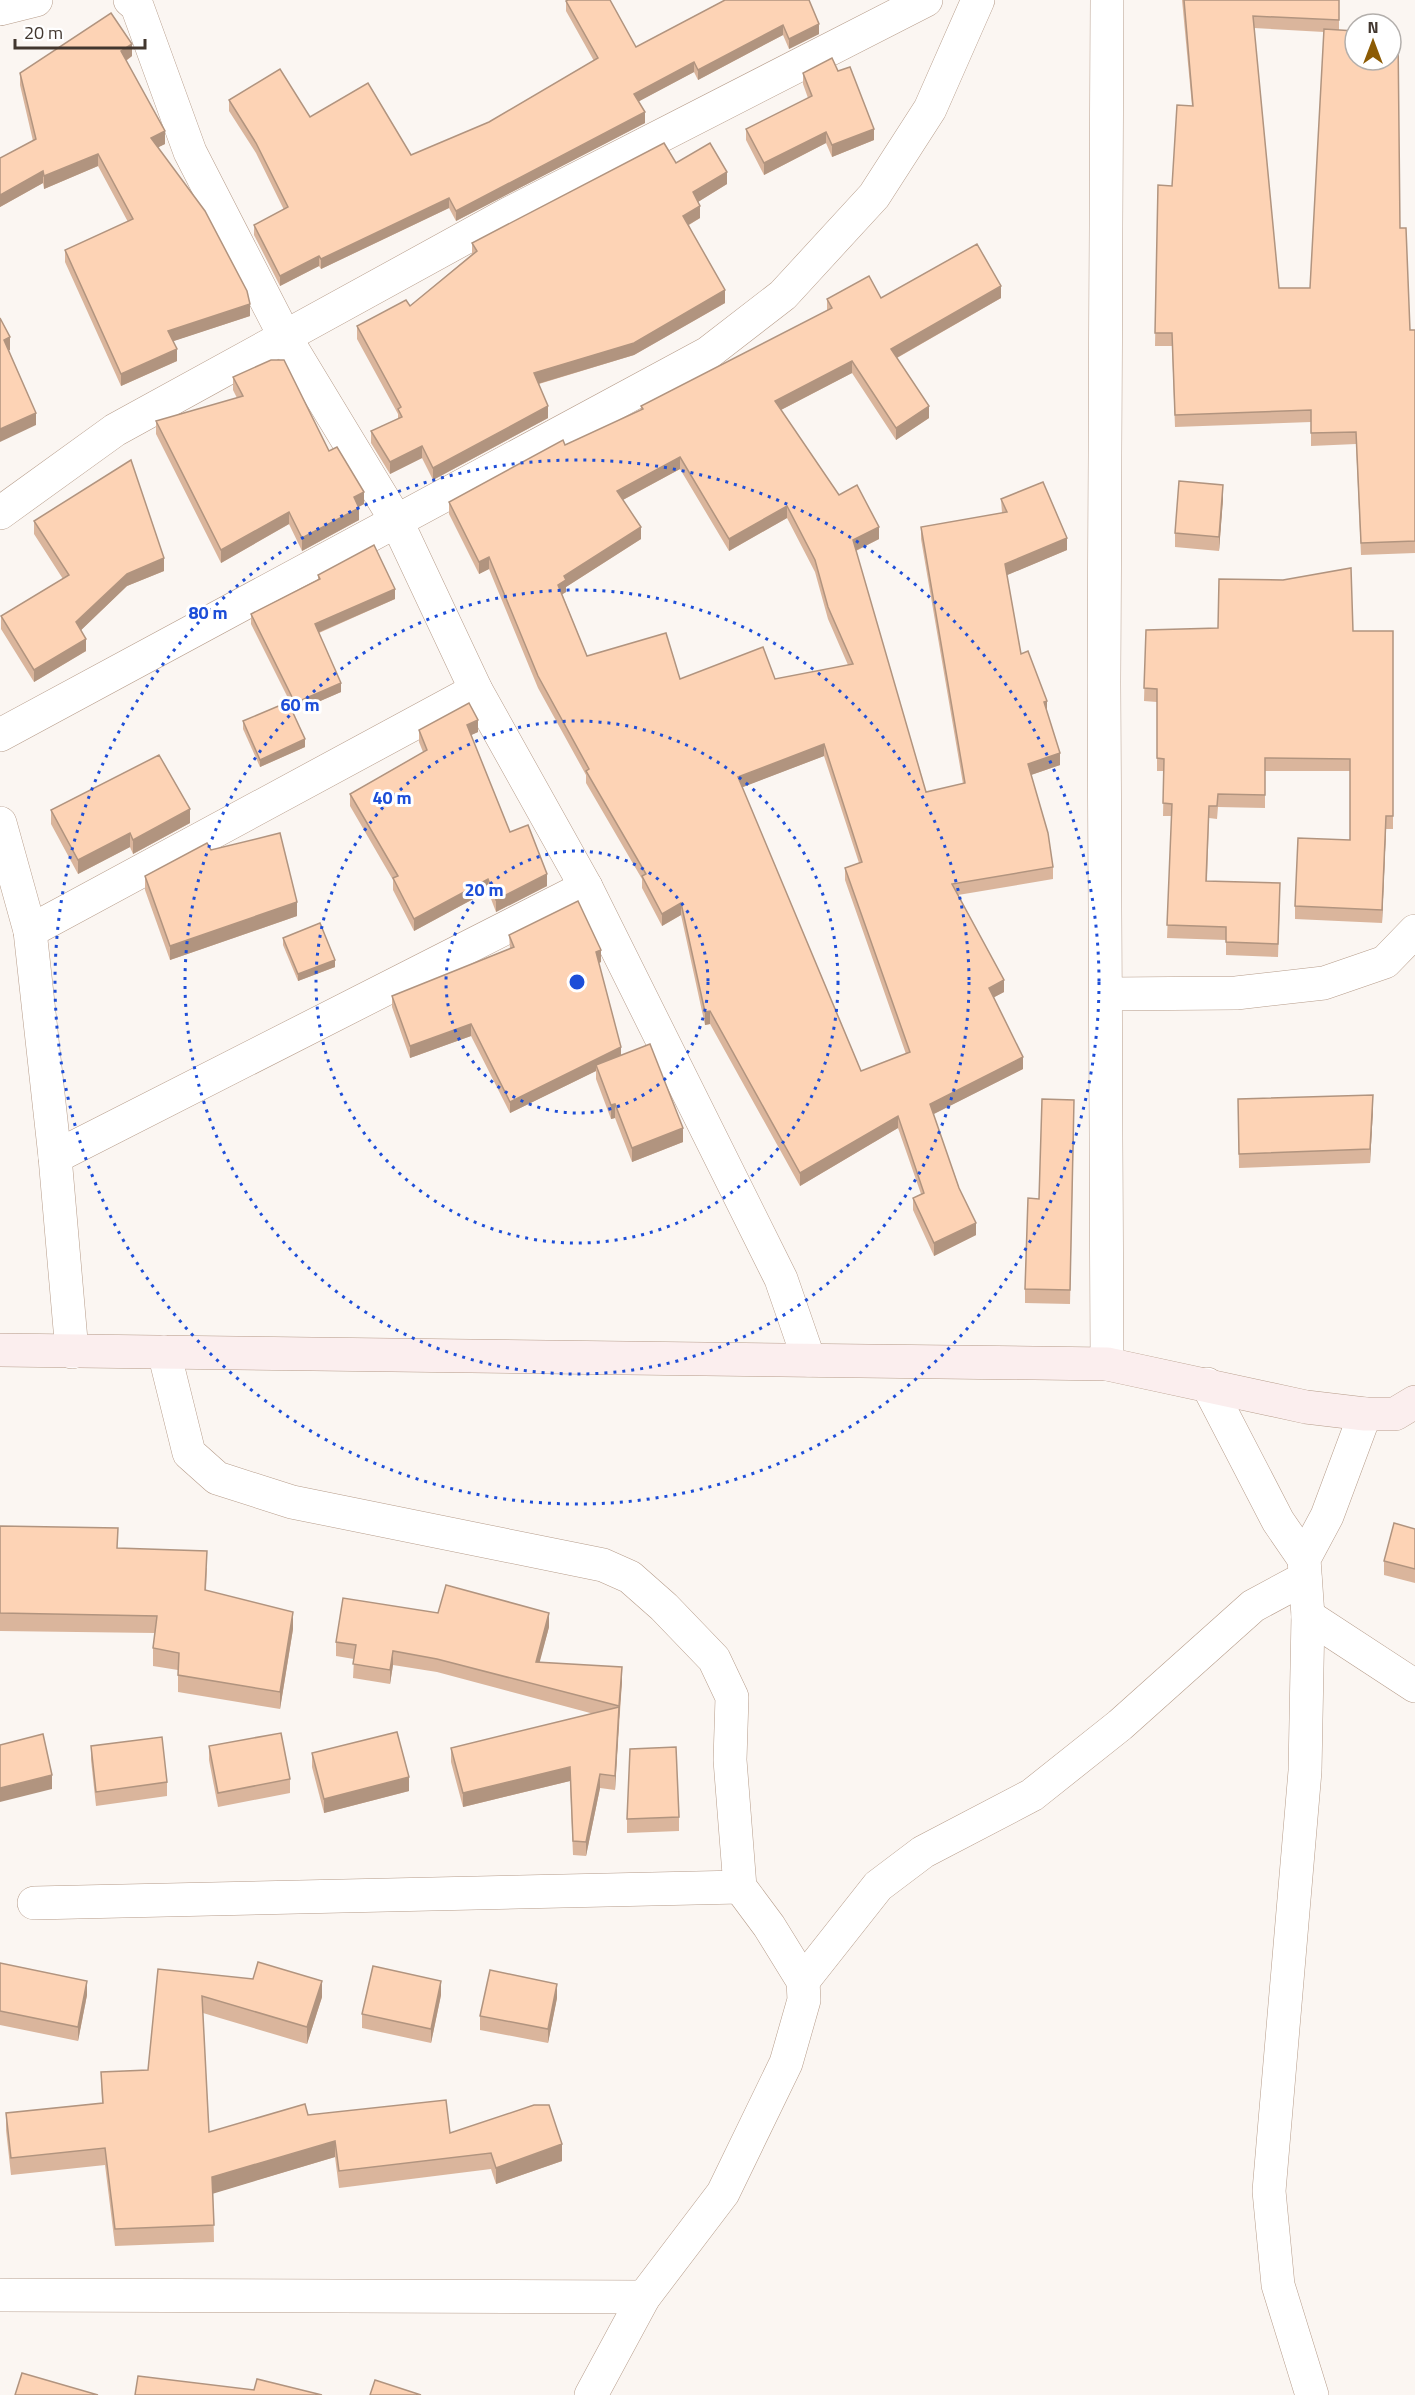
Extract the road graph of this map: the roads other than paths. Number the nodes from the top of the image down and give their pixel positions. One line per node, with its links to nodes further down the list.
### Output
1 (36, 0): 6 (street)
2 (130, 0): 7 (street)
3 (926, 0): 7 (street)
4 (978, 0): 9 (street)
5 (1107, 0): 16 (street)
6 (0, 9)
7 (285, 336): 8 (street); 9 (street)
8 (0, 513)
9 (397, 522): 10 (street); 11 (street)
10 (476, 690): 13 (street); 15 (street)
11 (0, 735)
12 (0, 823): 15 (street)
13 (586, 887): 17 (street); 21 (street)
14 (1415, 931): 16 (street)
15 (30, 932): 17 (street)
16 (1107, 994): 22 (street)
17 (55, 1157): 19 (street)
18 (0, 1350): 19 (street)
19 (72, 1352): 20 (street)
20 (164, 1352): 21 (street); 29 (street)
21 (809, 1360): 22 (street)
22 (1107, 1364): 23 (street)
23 (1207, 1384): 25 (street); 26 (street)
24 (1415, 1402): 25 (street)
25 (1365, 1414): 26 (street)
26 (1304, 1569): 27 (street); 31 (street)
27 (1308, 1616): 28 (street); 35 (street)
28 (1415, 1686)
29 (740, 1887): 30 (street); 31 (street)
30 (34, 1903)
31 (803, 1981): 33 (street)
32 (0, 2295): 33 (street)
33 (644, 2298): 34 (street)
34 (591, 2395)
35 (1312, 2395)

